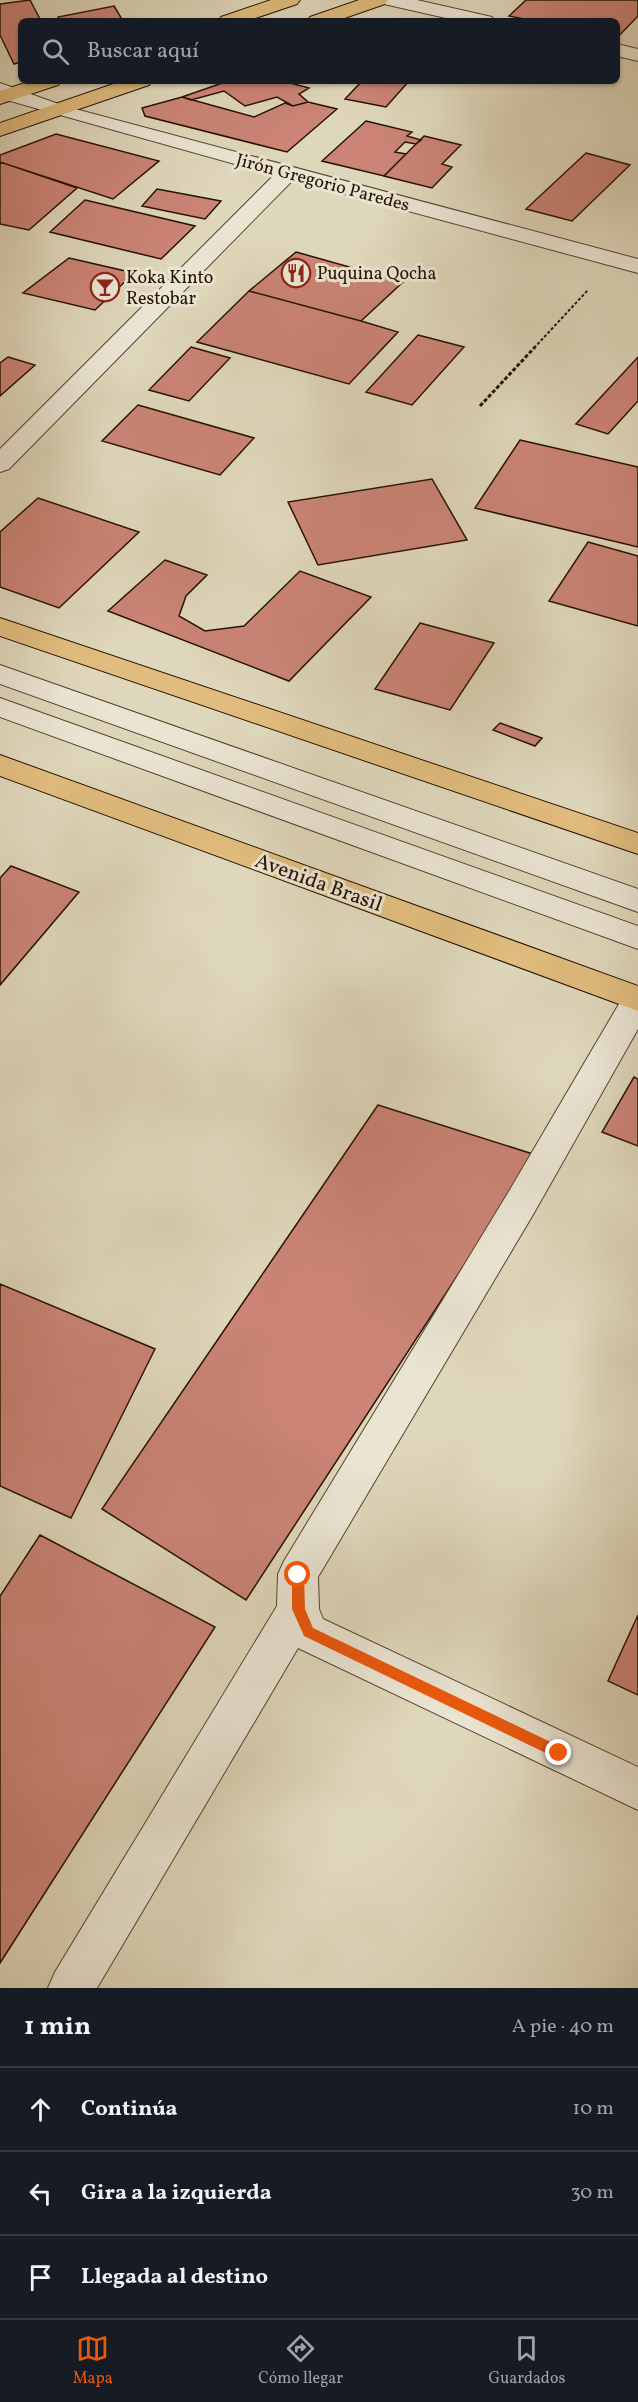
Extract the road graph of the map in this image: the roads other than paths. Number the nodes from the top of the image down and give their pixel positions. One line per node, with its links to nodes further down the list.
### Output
1 (290, 0): 4 (main road)
2 (378, 0): 5 (main road)
3 (392, 0): 6 (street)
4 (237, 18)
5 (326, 18)
6 (472, 18)
7 (620, 51): 8 (street)
8 (638, 55)
9 (40, 84): 11 (main road)
10 (133, 84): 12 (main road)
11 (3, 94): 12 (street, Jirón Gregorio Paredes)
12 (57, 110): 13 (main road); 14 (street, Jirón Gregorio Paredes)
13 (0, 130)
14 (288, 173): 15 (street, Jirón Gregorio Paredes); 16 (street)
15 (638, 266)
16 (0, 464)
17 (0, 627): 21 (main road)
18 (0, 674): 22 (street)
19 (0, 707): 23 (street)
20 (0, 765): 24 (main road, Avenida Brasil)
21 (638, 844)
22 (638, 901)
23 (638, 938)
24 (638, 1000): 25 (street)
25 (298, 1609): 26 (street); 27 (street)
26 (638, 1789)
27 (71, 1988)

